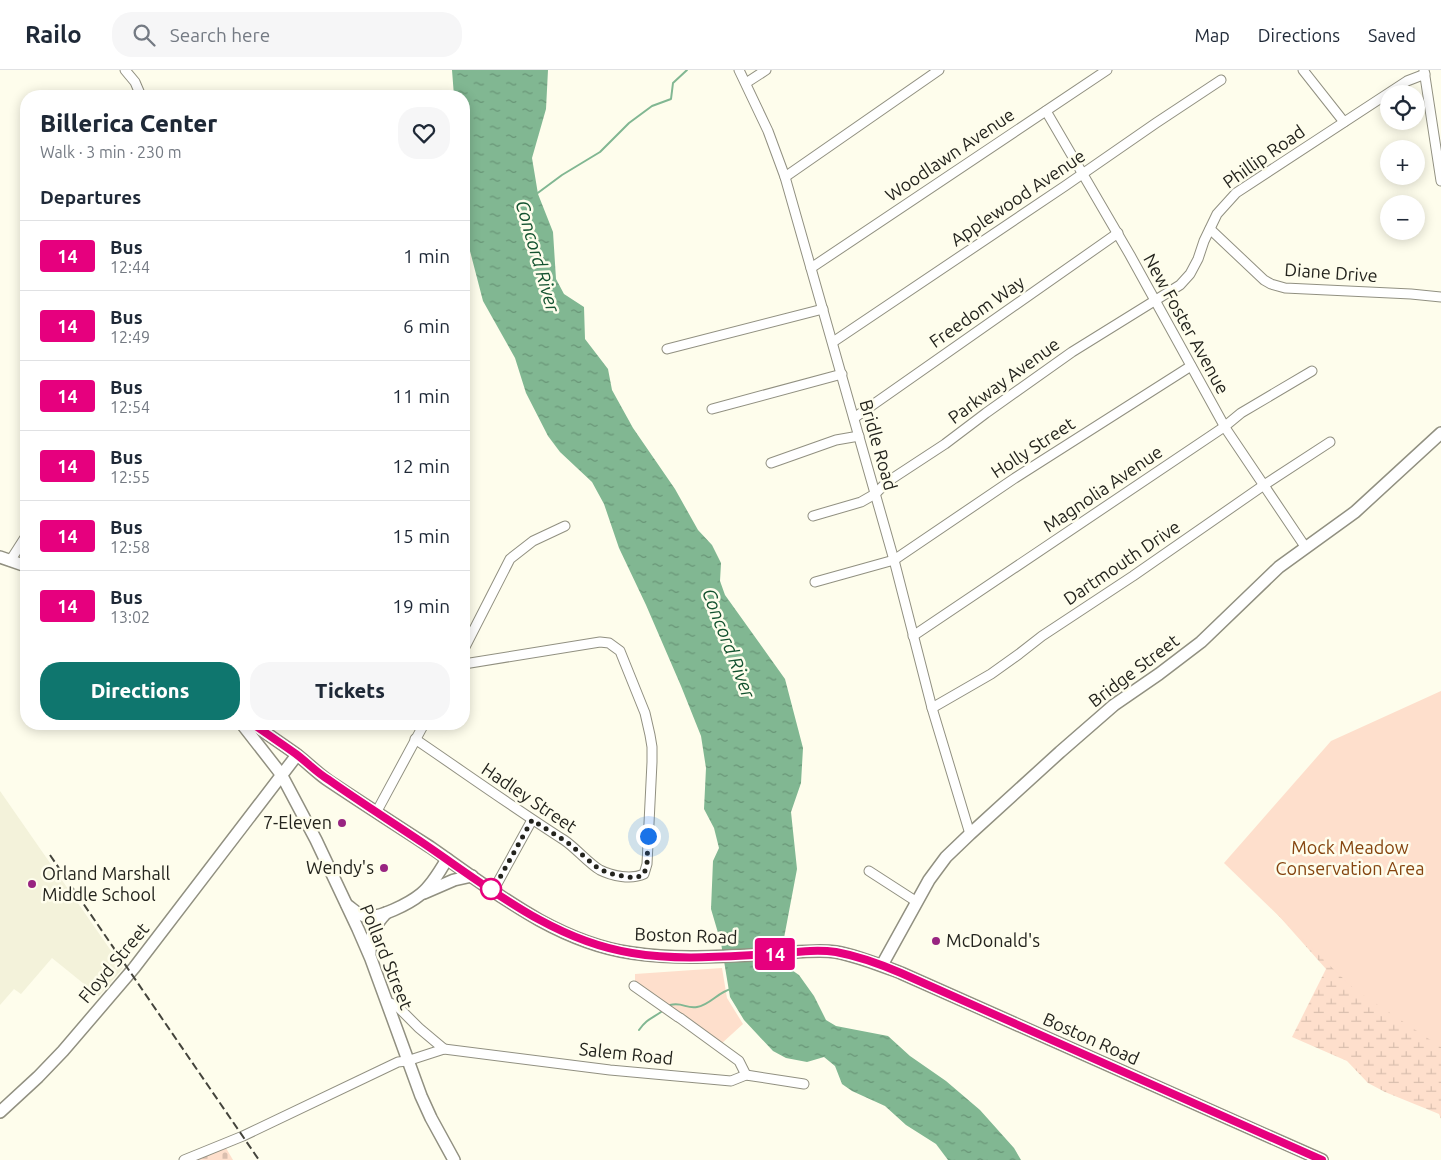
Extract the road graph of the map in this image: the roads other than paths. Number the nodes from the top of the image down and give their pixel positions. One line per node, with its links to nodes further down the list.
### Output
1 (125, 70): 10 (street)
2 (739, 70): 9 (street, Bridle Road)
3 (766, 70): 9 (street)
4 (939, 70): 14 (street)
5 (1107, 70): 11 (street, Woodlawn Avenue)
6 (1303, 70): 12 (street)
7 (1425, 72): 12 (street, Phillip Road); 15 (street)
8 (1221, 80): 13 (street, Applewood Avenue)
9 (746, 83): 14 (street, Bridle Road)
10 (139, 90)
11 (1046, 111): 13 (street, New Foster Avenue); 18 (street, Woodlawn Avenue)
12 (1344, 122): 16 (street, Phillip Road)
13 (1083, 174): 17 (street, New Foster Avenue); 22 (street, Applewood Avenue)
14 (785, 177): 18 (street, Bridle Road)
15 (1441, 181)
16 (1210, 229): 19 (street, Diane Drive); 20 (street, Phillip Road)
17 (1118, 234): 20 (street, New Foster Avenue); 28 (street, Freedom Way)
18 (811, 268): 21 (street, Bridle Road)
19 (1441, 297)
20 (1156, 301): 24 (street, New Foster Avenue); 35 (street, Parkway Avenue)
21 (823, 309): 22 (street, Bridle Road); 23 (street)
22 (833, 342): 26 (street, Bridle Road)
23 (667, 349)
24 (1191, 366): 29 (street, New Foster Avenue); 41 (street, Holly Street)
25 (1312, 371): 29 (street, Magnolia Avenue)
26 (842, 374): 27 (street); 28 (street, Bridle Road)
27 (712, 409)
28 (854, 418): 31 (street, Bridle Road)
29 (1224, 426): 34 (street, New Foster Avenue); 44 (street, Magnolia Avenue)
30 (1441, 433): 39 (main road, Bridge Street)
31 (859, 436): 33 (street); 35 (street, Bridle Road)
32 (1330, 442): 34 (street, Dartmouth Drive)
33 (771, 463)
34 (1264, 486): 39 (street, New Foster Avenue); 47 (street, Dartmouth Drive)
35 (875, 494): 36 (street, Parkway Avenue); 41 (street, Bridle Road)
36 (813, 516)
37 (565, 526): 45 (street)
38 (20, 543): 40 (street)
39 (1306, 548): 58 (main road, Bridge Street)
40 (5, 559): 42 (main road)
41 (894, 560): 43 (street, Holly Street); 44 (street, Bridle Road)
42 (20, 564)
43 (815, 582)
44 (913, 636): 47 (street, Bridle Road)
45 (470, 637)
46 (470, 663): 57 (street, Hadley Street)
47 (932, 708): 58 (street, Bridle Road)
48 (247, 730): 53 (main road, Pollard Street)
49 (262, 730): 52 (main road, Boston Road)
50 (421, 730): 51 (street)
51 (415, 740): 56 (street); 57 (street, Hadley Street)
52 (297, 755): 53 (main road, Floyd Street); 56 (main road, Boston Road)
53 (281, 774): 54 (main road, Floyd Street); 55 (main road, Pollard Street)
54 (265, 796): 55 (main road); 75 (main road, Floyd Street)
55 (292, 796): 65 (main road, Pollard Street)
56 (377, 812): 59 (main road, Boston Road)
57 (532, 820): 62 (street)
58 (970, 834): 64 (main road, Bridge Street)
59 (447, 859): 61 (main road, Boston Road); 63 (main road)
60 (869, 871): 64 (street)
61 (472, 876): 62 (main road, Boston Road); 63 (main road)
62 (493, 890): 68 (main road, Boston Road)
63 (420, 894): 66 (main road)
64 (916, 902): 68 (main road, Bridge Street)
65 (345, 903): 66 (main road); 67 (main road, Pollard Street)
66 (386, 913): 67 (main road)
67 (371, 959): 70 (main road, Pollard Street)
68 (882, 965): 78 (main road, Boston Road)
69 (634, 986): 73 (street)
70 (387, 1002): 71 (street); 72 (main road, Pollard Street)
71 (444, 1049): 72 (street, Salem Road); 73 (street, Salem Road)
72 (408, 1061): 76 (main road, Pollard Street); 77 (street, Salem Road)
73 (746, 1075): 74 (street, Salem Road)
74 (804, 1084)
75 (0, 1112)
76 (451, 1159)
77 (184, 1160)
78 (1322, 1160)

